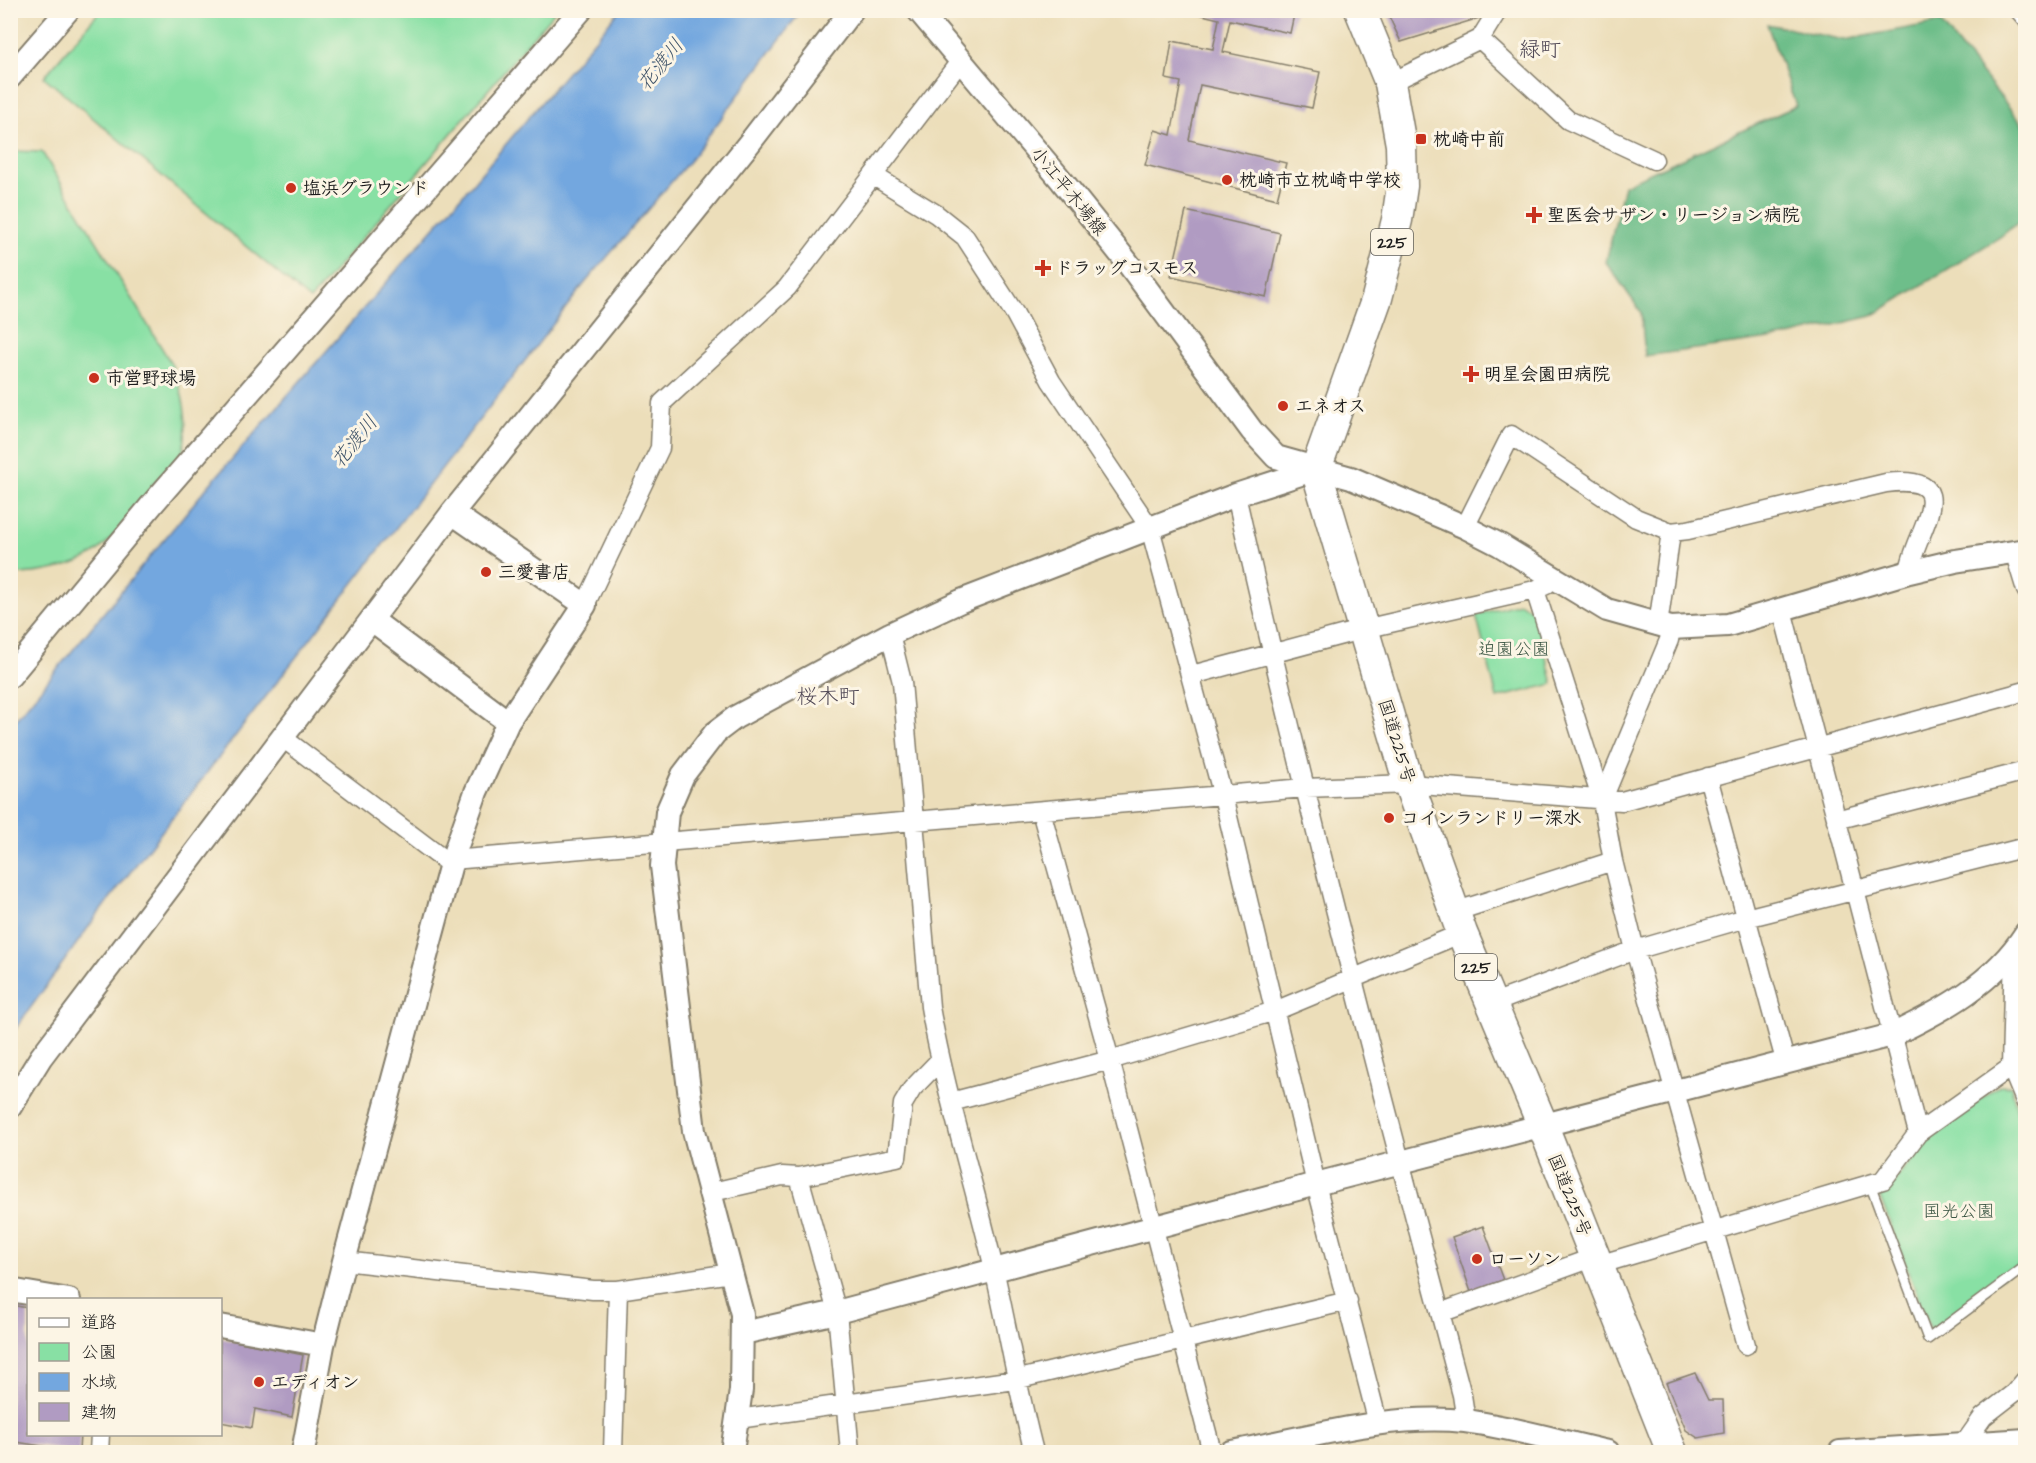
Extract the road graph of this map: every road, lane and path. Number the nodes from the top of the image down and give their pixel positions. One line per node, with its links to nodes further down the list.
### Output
1 (68, 10): 11 (street)
2 (580, 10): 34 (street)
3 (852, 10): 17 (street)
4 (918, 10): 10 (street, 小江平木場線)
5 (1360, 10): 12 (highway, 225)
6 (1498, 10): 9 (street)
7 (2019, 10): 8 (street)
8 (2025, 18)
9 (1480, 39): 12 (street); 13 (street)
10 (962, 59): 14 (street); 15 (street, 小江平木場線)
11 (10, 77)
12 (1390, 83): 15 (highway, 225)
13 (1654, 160)
14 (874, 176): 19 (street); 26 (street)
15 (1316, 469): 16 (street); 18 (street, 小江平木場線); 30 (highway, 国道225号 / 225)
16 (1236, 495): 19 (street); 32 (street)
17 (453, 513): 26 (street); 28 (street)
18 (1465, 527): 20 (street); 23 (street, 小江平木場線)
19 (1150, 528): 31 (street); 33 (street)
20 (1671, 532): 22 (street); 29 (street)
21 (2020, 551): 22 (street); 25 (street)
22 (1909, 572): 27 (street)
23 (1556, 581): 24 (street); 29 (street, 小江平木場線)
24 (1535, 590): 30 (street); 44 (street)
25 (2025, 590)
26 (585, 605): 36 (street)
27 (1782, 610): 29 (street); 38 (street)
28 (372, 620): 36 (street); 37 (street)
29 (1664, 627): 44 (street)
30 (1364, 629): 32 (street); 41 (highway, 国道225号 / 225)
31 (890, 634): 47 (street); 48 (street)
32 (1272, 653): 33 (street); 42 (street)
33 (1192, 675): 43 (street)
34 (10, 676)
35 (2025, 691): 38 (street)
36 (508, 722): 51 (street)
37 (284, 738): 51 (street); 68 (street)
38 (1817, 746): 40 (street); 46 (street)
39 (2025, 771): 46 (street)
40 (1708, 777): 44 (street); 53 (street)
41 (1409, 784): 42 (street); 44 (street); 54 (highway, 国道225号 / 225)
42 (1305, 788): 43 (street); 57 (street)
43 (1223, 796): 45 (street); 59 (street)
44 (1602, 801): 50 (street)
45 (1041, 811): 47 (street); 62 (street)
46 (1836, 820): 52 (street)
47 (913, 821): 48 (street); 61 (street)
48 (663, 842): 51 (street); 75 (street)
49 (2025, 847): 52 (street)
50 (1613, 861): 54 (street); 56 (street)
51 (452, 862): 78 (street)
52 (1854, 890): 53 (street); 60 (street)
53 (1746, 918): 56 (street); 63 (street)
54 (1458, 922): 57 (street); 58 (highway, 国道225号 / 225)
55 (2020, 942): 60 (street); 64 (street)
56 (1635, 950): 58 (street); 65 (street)
57 (1354, 977): 59 (street); 71 (street)
58 (1491, 1004): 69 (highway, 国道225号 / 225)
59 (1275, 1011): 62 (street); 73 (street)
60 (1892, 1035): 63 (street); 70 (street)
61 (940, 1060): 66 (street); 72 (street)
62 (1110, 1060): 66 (street); 76 (street)
63 (1786, 1064): 65 (street)
64 (2012, 1067): 67 (street); 70 (street)
65 (1673, 1093): 69 (street); 77 (street)
66 (951, 1102): 81 (street)
67 (2025, 1103)
68 (10, 1107)
69 (1543, 1126): 71 (street); 79 (highway, 国道225号 / 225)
70 (1918, 1133): 74 (street)
71 (1399, 1162): 73 (street); 88 (street)
72 (799, 1177): 75 (street); 87 (street)
73 (1317, 1184): 76 (street); 86 (street)
74 (1870, 1184): 77 (street); 80 (lane)
75 (708, 1193): 82 (street)
76 (1152, 1228): 81 (street); 91 (street)
77 (1713, 1232): 79 (street); 93 (street)
78 (344, 1261): 84 (street); 92 (street)
79 (1596, 1261): 88 (street); 112 (highway, 国道225号 / 225)
80 (2025, 1266)
81 (994, 1270): 87 (street); 95 (street)
82 (731, 1273): 84 (street); 90 (street)
83 (10, 1290): 85 (street)
84 (618, 1290): 105 (street)
85 (62, 1298)
86 (1348, 1301): 91 (street); 99 (street)
87 (837, 1312): 90 (street); 96 (street)
88 (1440, 1313): 98 (street)
89 (222, 1326): 92 (street)
90 (743, 1333): 97 (street)
91 (1183, 1338): 95 (street); 109 (street)
92 (323, 1345): 104 (street)
93 (1746, 1345)
94 (2025, 1379): 102 (street)
95 (1015, 1380): 96 (street); 108 (street)
96 (845, 1405): 97 (street); 107 (street)
97 (738, 1419): 106 (street)
98 (1466, 1421): 99 (street); 111 (street)
99 (1378, 1424): 110 (street)
100 (100, 1436): 103 (street)
101 (2025, 1440): 102 (street)
102 (1951, 1448): 113 (street)
103 (99, 1452)
104 (303, 1452)
105 (613, 1452)
106 (732, 1452)
107 (850, 1452)
108 (1034, 1452)
109 (1212, 1452)
110 (1231, 1452)
111 (1608, 1452)
112 (1672, 1452)
113 (1840, 1452)

